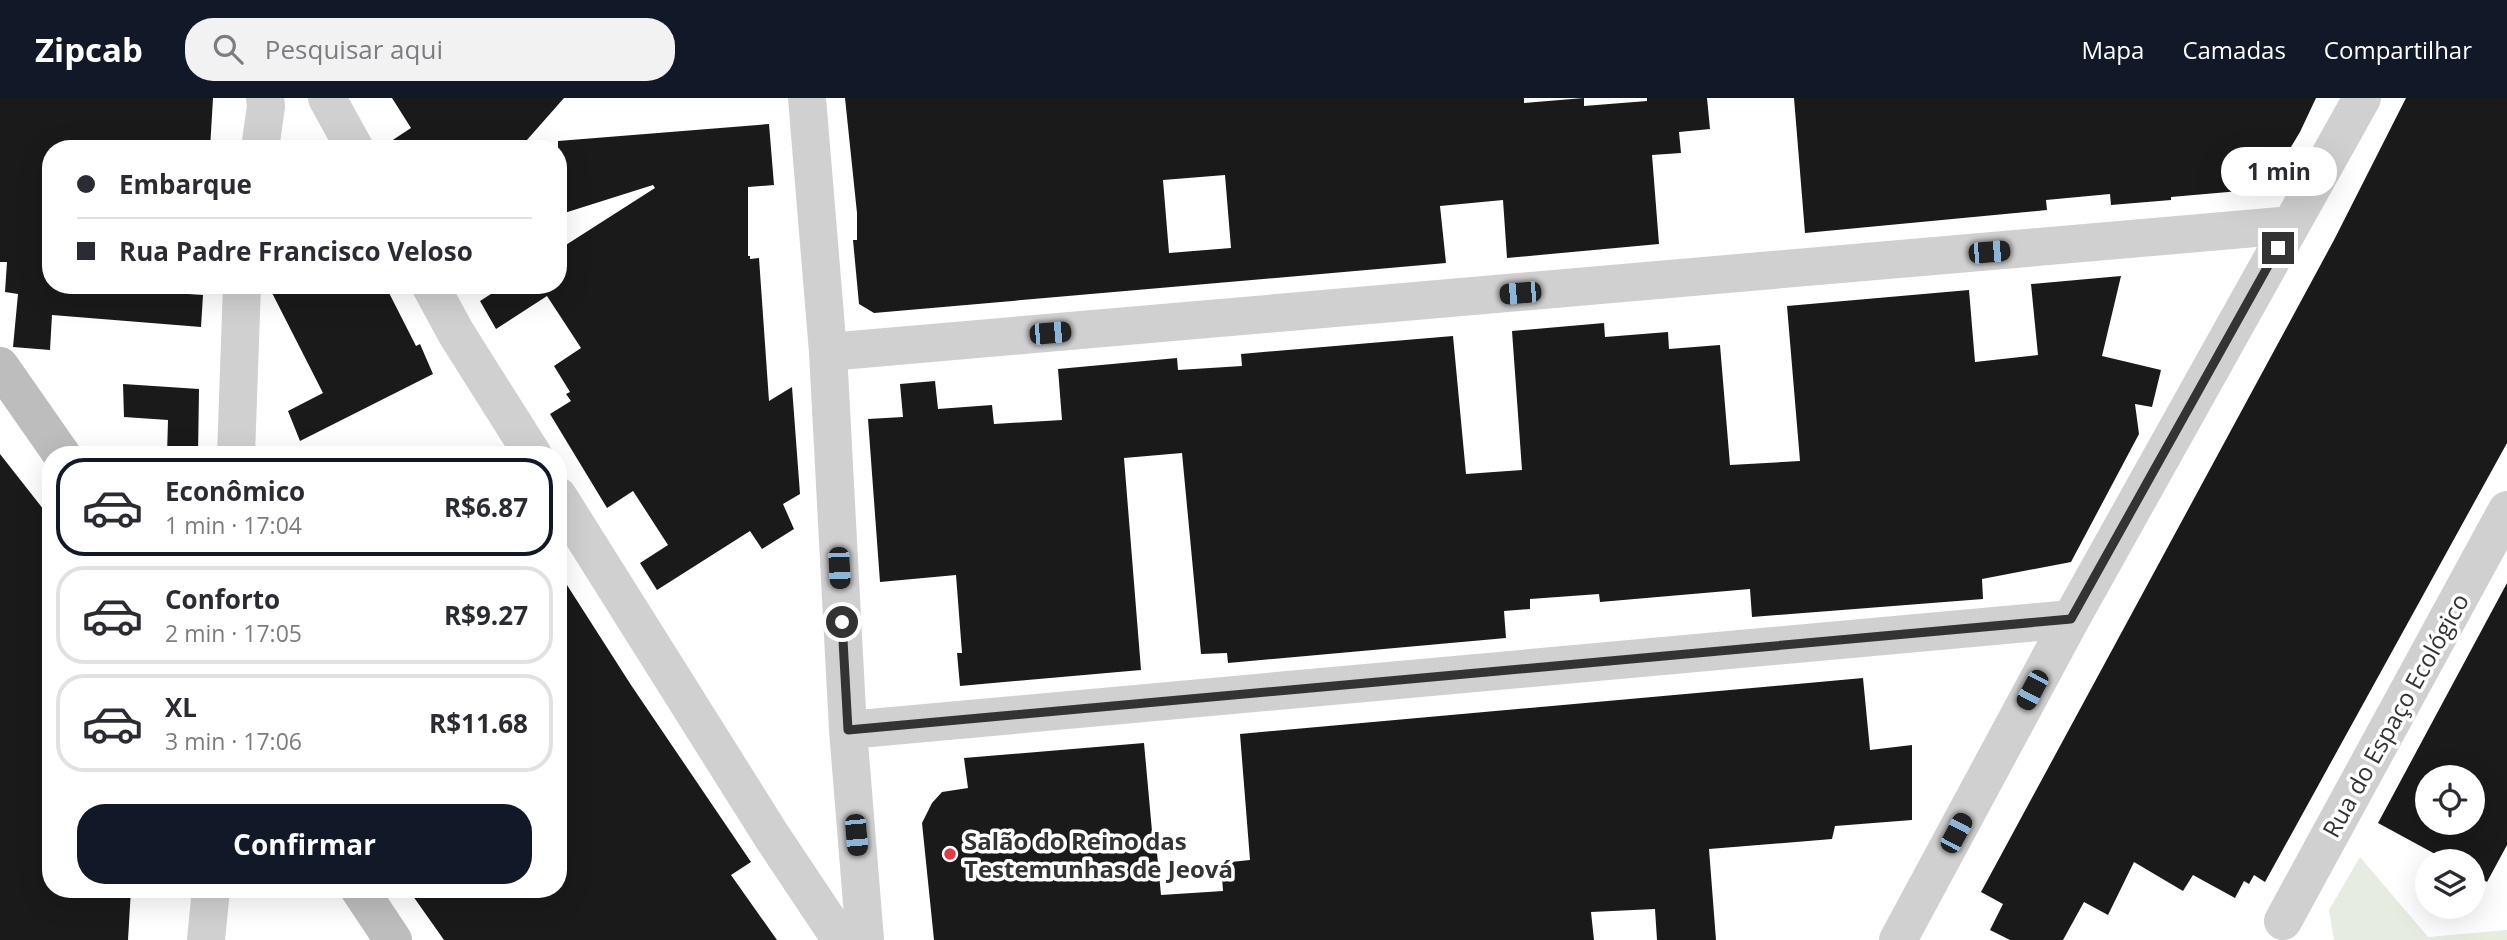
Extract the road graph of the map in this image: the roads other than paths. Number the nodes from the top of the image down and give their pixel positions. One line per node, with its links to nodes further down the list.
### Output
1 (327, 98): 6 (street)
2 (807, 98): 10 (street)
3 (2362, 98): 7 (street)
4 (269, 101): 5 (street)
5 (262, 140)
6 (350, 140)
7 (2291, 225): 10 (street); 17 (street)
8 (242, 294): 13 (street)
9 (435, 294): 14 (street)
10 (828, 352): 18 (street)
11 (0, 366): 12 (main road)
12 (56, 446)
13 (236, 446)
14 (527, 446)
15 (567, 510): 24 (street)
16 (2507, 510): 21 (street, Rua do Espaço Ecológico)
17 (2071, 619): 18 (street); 26 (street)
18 (848, 730): 25 (street)
19 (210, 898): 22 (street)
20 (365, 898): 23 (main road)
21 (2283, 921)
22 (206, 940)
23 (393, 940)
24 (841, 940)
25 (865, 940)
26 (1899, 940)

